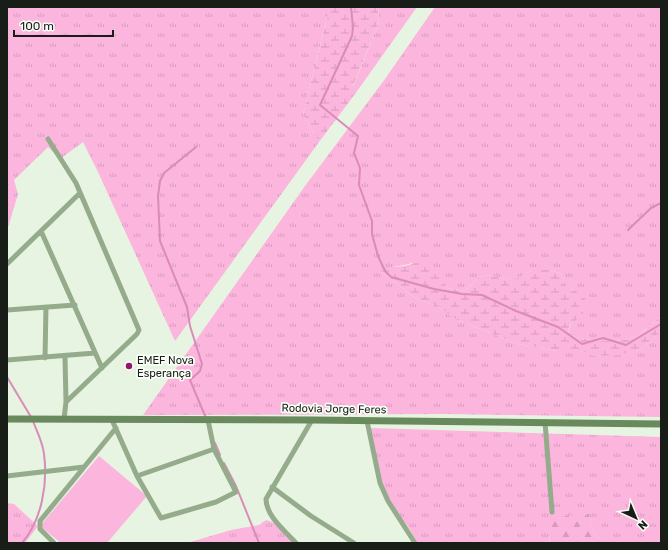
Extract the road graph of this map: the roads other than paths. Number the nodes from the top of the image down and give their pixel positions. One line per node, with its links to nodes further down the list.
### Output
1 (48, 139): 2 (street)
2 (80, 193): 3 (street); 12 (street)
3 (41, 231): 4 (street); 5 (street)
4 (7, 264)
5 (75, 305): 6 (street); 8 (street)
6 (46, 307): 7 (street); 10 (street)
7 (7, 310)
8 (95, 354): 9 (street); 12 (street)
9 (65, 357): 10 (street); 13 (street)
10 (45, 358): 11 (street)
11 (7, 360)
12 (102, 368): 13 (street)
13 (66, 402): 15 (street)
14 (7, 419): 15 (main road, Rodovia Jorge Feres)
15 (64, 419): 16 (main road, Rodovia Jorge Feres)
16 (112, 420): 17 (main road, Rodovia Jorge Feres); 22 (street)
17 (208, 420): 18 (main road, Rodovia Jorge Feres); 23 (street)
18 (312, 420): 19 (main road, Rodovia Jorge Feres); 27 (street)
19 (367, 421): 20 (main road, Rodovia Jorge Feres); 32 (street)
20 (545, 422): 21 (main road, Rodovia Jorge Feres); 28 (street)
21 (661, 424)
22 (116, 428): 24 (street); 26 (street)
23 (214, 449): 26 (street); 26 (street)
24 (84, 467): 25 (street); 29 (street)
25 (7, 476)
26 (137, 476)
27 (272, 487): 30 (street); 31 (street)
28 (552, 512)
29 (54, 543)
30 (296, 543)
31 (354, 543)
32 (415, 543)

